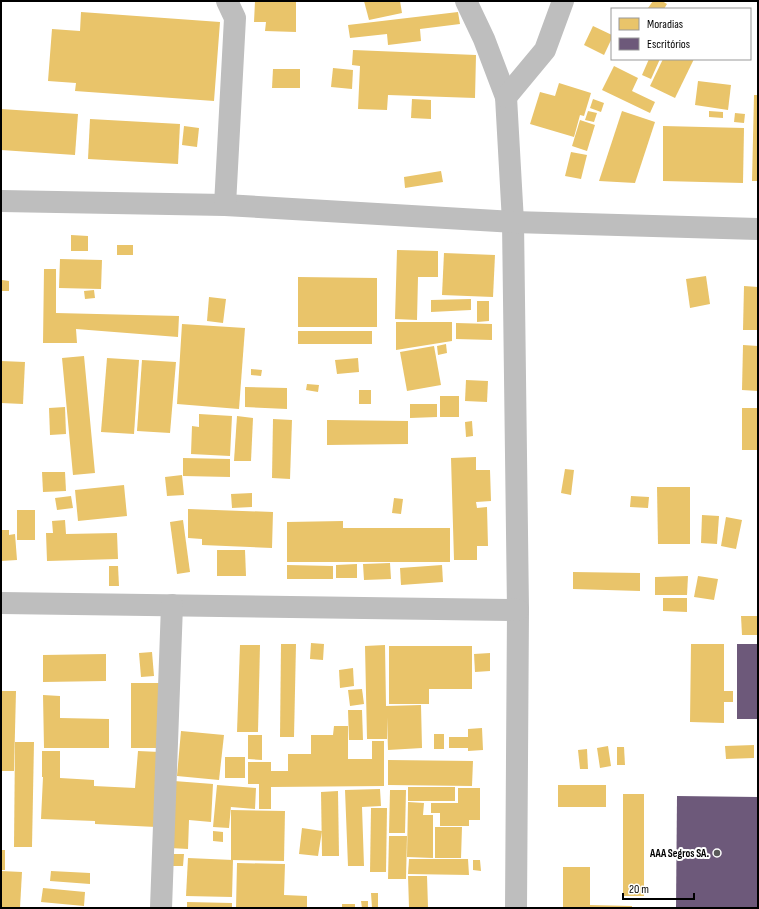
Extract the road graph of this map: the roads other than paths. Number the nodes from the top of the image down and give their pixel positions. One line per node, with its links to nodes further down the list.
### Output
1 (227, 1): 6 (street)
2 (466, 1): 4 (street)
3 (563, 1): 4 (street)
4 (506, 97): 7 (street)
5 (1, 201): 6 (street)
6 (225, 205): 7 (street)
7 (513, 222): 8 (street); 11 (street)
8 (758, 229)
9 (1, 603): 10 (street)
10 (172, 605): 11 (street); 12 (street)
11 (518, 610): 13 (street)
12 (161, 908)
13 (516, 908)

